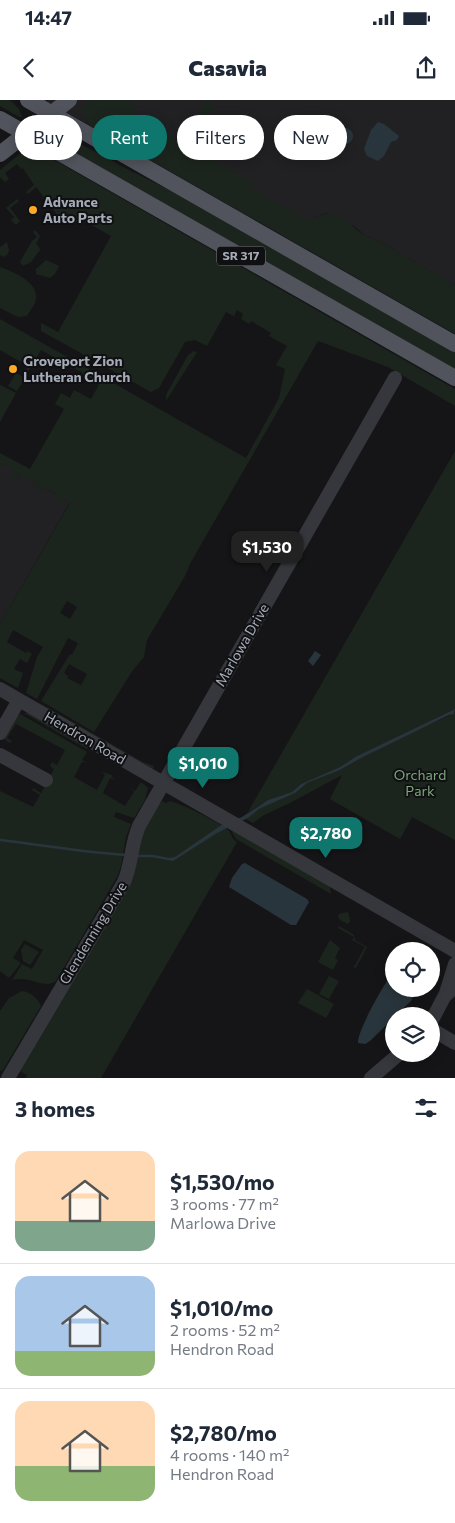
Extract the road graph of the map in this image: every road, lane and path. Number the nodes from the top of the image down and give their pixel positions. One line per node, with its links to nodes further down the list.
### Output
1 (28, 100): 3 (main road, SR 317)
2 (69, 100): 3 (main road)
3 (52, 114): 9 (main road, SR 317)
4 (0, 118): 5 (main road, SR 317)
5 (15, 127)
6 (15, 142): 7 (main road)
7 (0, 154)
8 (73, 160): 11 (main road, SR 317)
9 (455, 344)
10 (395, 378): 17 (street, Marlowa Drive)
11 (455, 378)
12 (0, 689): 13 (street, Hendron Road)
13 (19, 700): 14 (street); 17 (street, Hendron Road)
14 (0, 733)
15 (0, 755): 16 (street)
16 (46, 780)
17 (164, 783): 18 (street, Hendron Road); 26 (street, Glendenning Drive)
18 (455, 951)
19 (455, 964): 21 (street)
20 (455, 986): 21 (street)
21 (444, 997): 22 (street)
22 (439, 1007)
23 (440, 1034): 24 (street)
24 (455, 1043)
25 (390, 1062): 27 (street)
26 (8, 1078)
27 (371, 1078)

